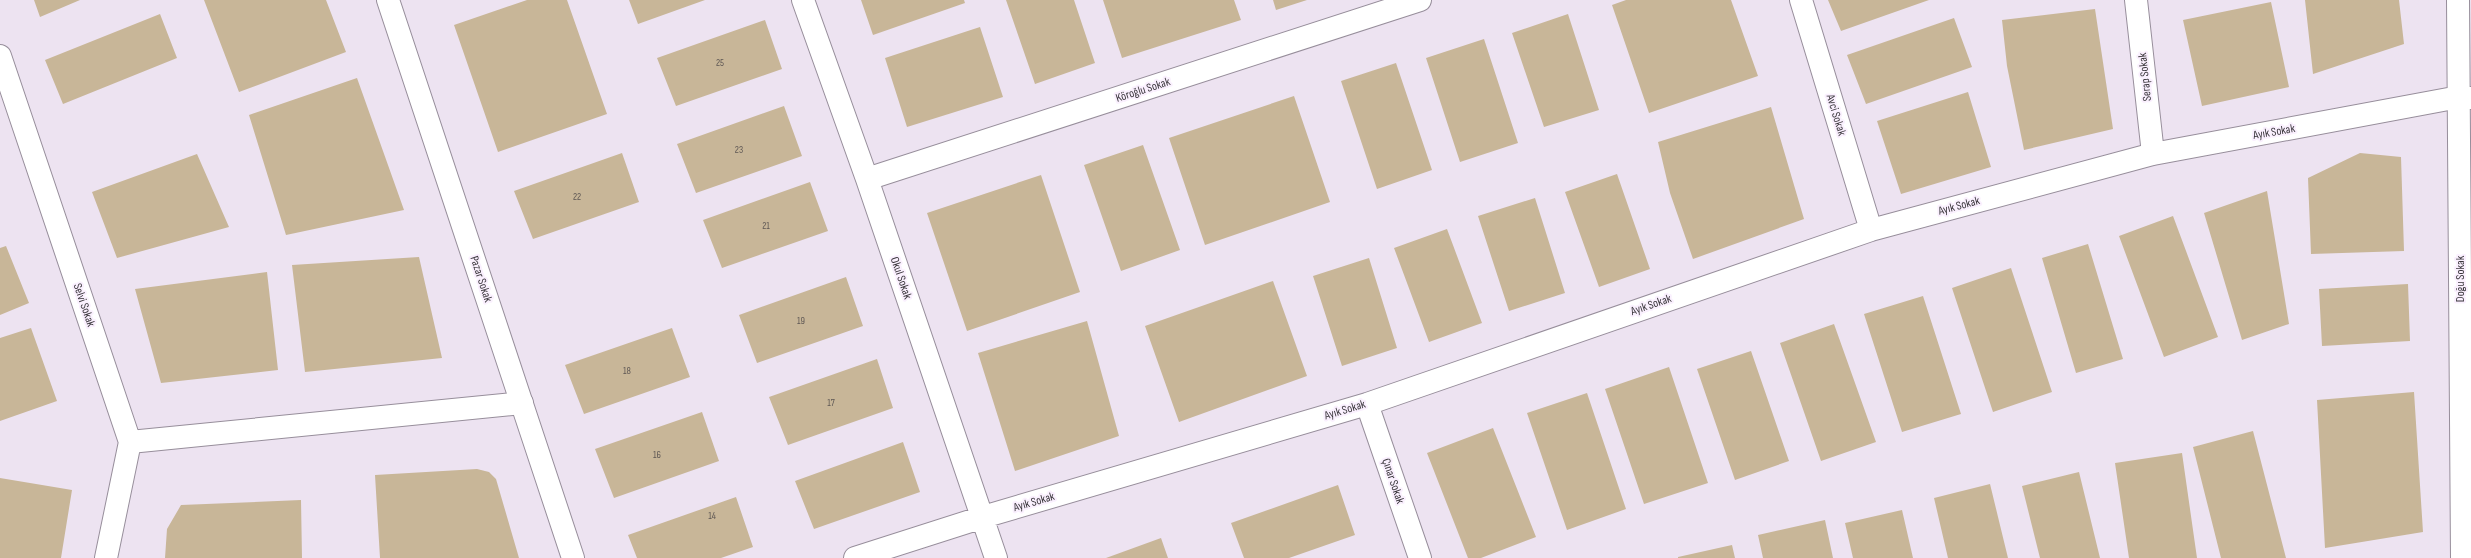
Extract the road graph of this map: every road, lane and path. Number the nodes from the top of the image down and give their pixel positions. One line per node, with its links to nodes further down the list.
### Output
1 (388, 0): 12 (street, Pazar Sokak)
2 (803, 0): 10 (street, Okul Sokak)
3 (1420, 0): 10 (street, Köroğlu Sokak)
4 (1801, 0): 11 (street, Avci Sokak)
5 (2136, 0): 9 (street, Serap Sokak)
6 (2458, 0): 8 (street, Doğu Sokak)
7 (0, 56): 14 (street, Selvi Sokak)
8 (2465, 98): 9 (street, Ayık Sokak); 16 (street, Doğu Sokak)
9 (2153, 154): 11 (street, Ayık Sokak)
10 (867, 179): 15 (street, Okul Sokak)
11 (1871, 230): 13 (street, Ayık Sokak)
12 (522, 403): 14 (street); 18 (street, Pazar Sokak)
13 (1367, 404): 15 (street, Ayık Sokak); 21 (street, Çınar Sokak)
14 (130, 442): 17 (street)
15 (983, 517): 19 (street, Ayık Sokak); 20 (street, Okul Sokak)
16 (2457, 557)
17 (106, 558)
18 (573, 558)
19 (855, 558)
20 (996, 558)
21 (1420, 558)

